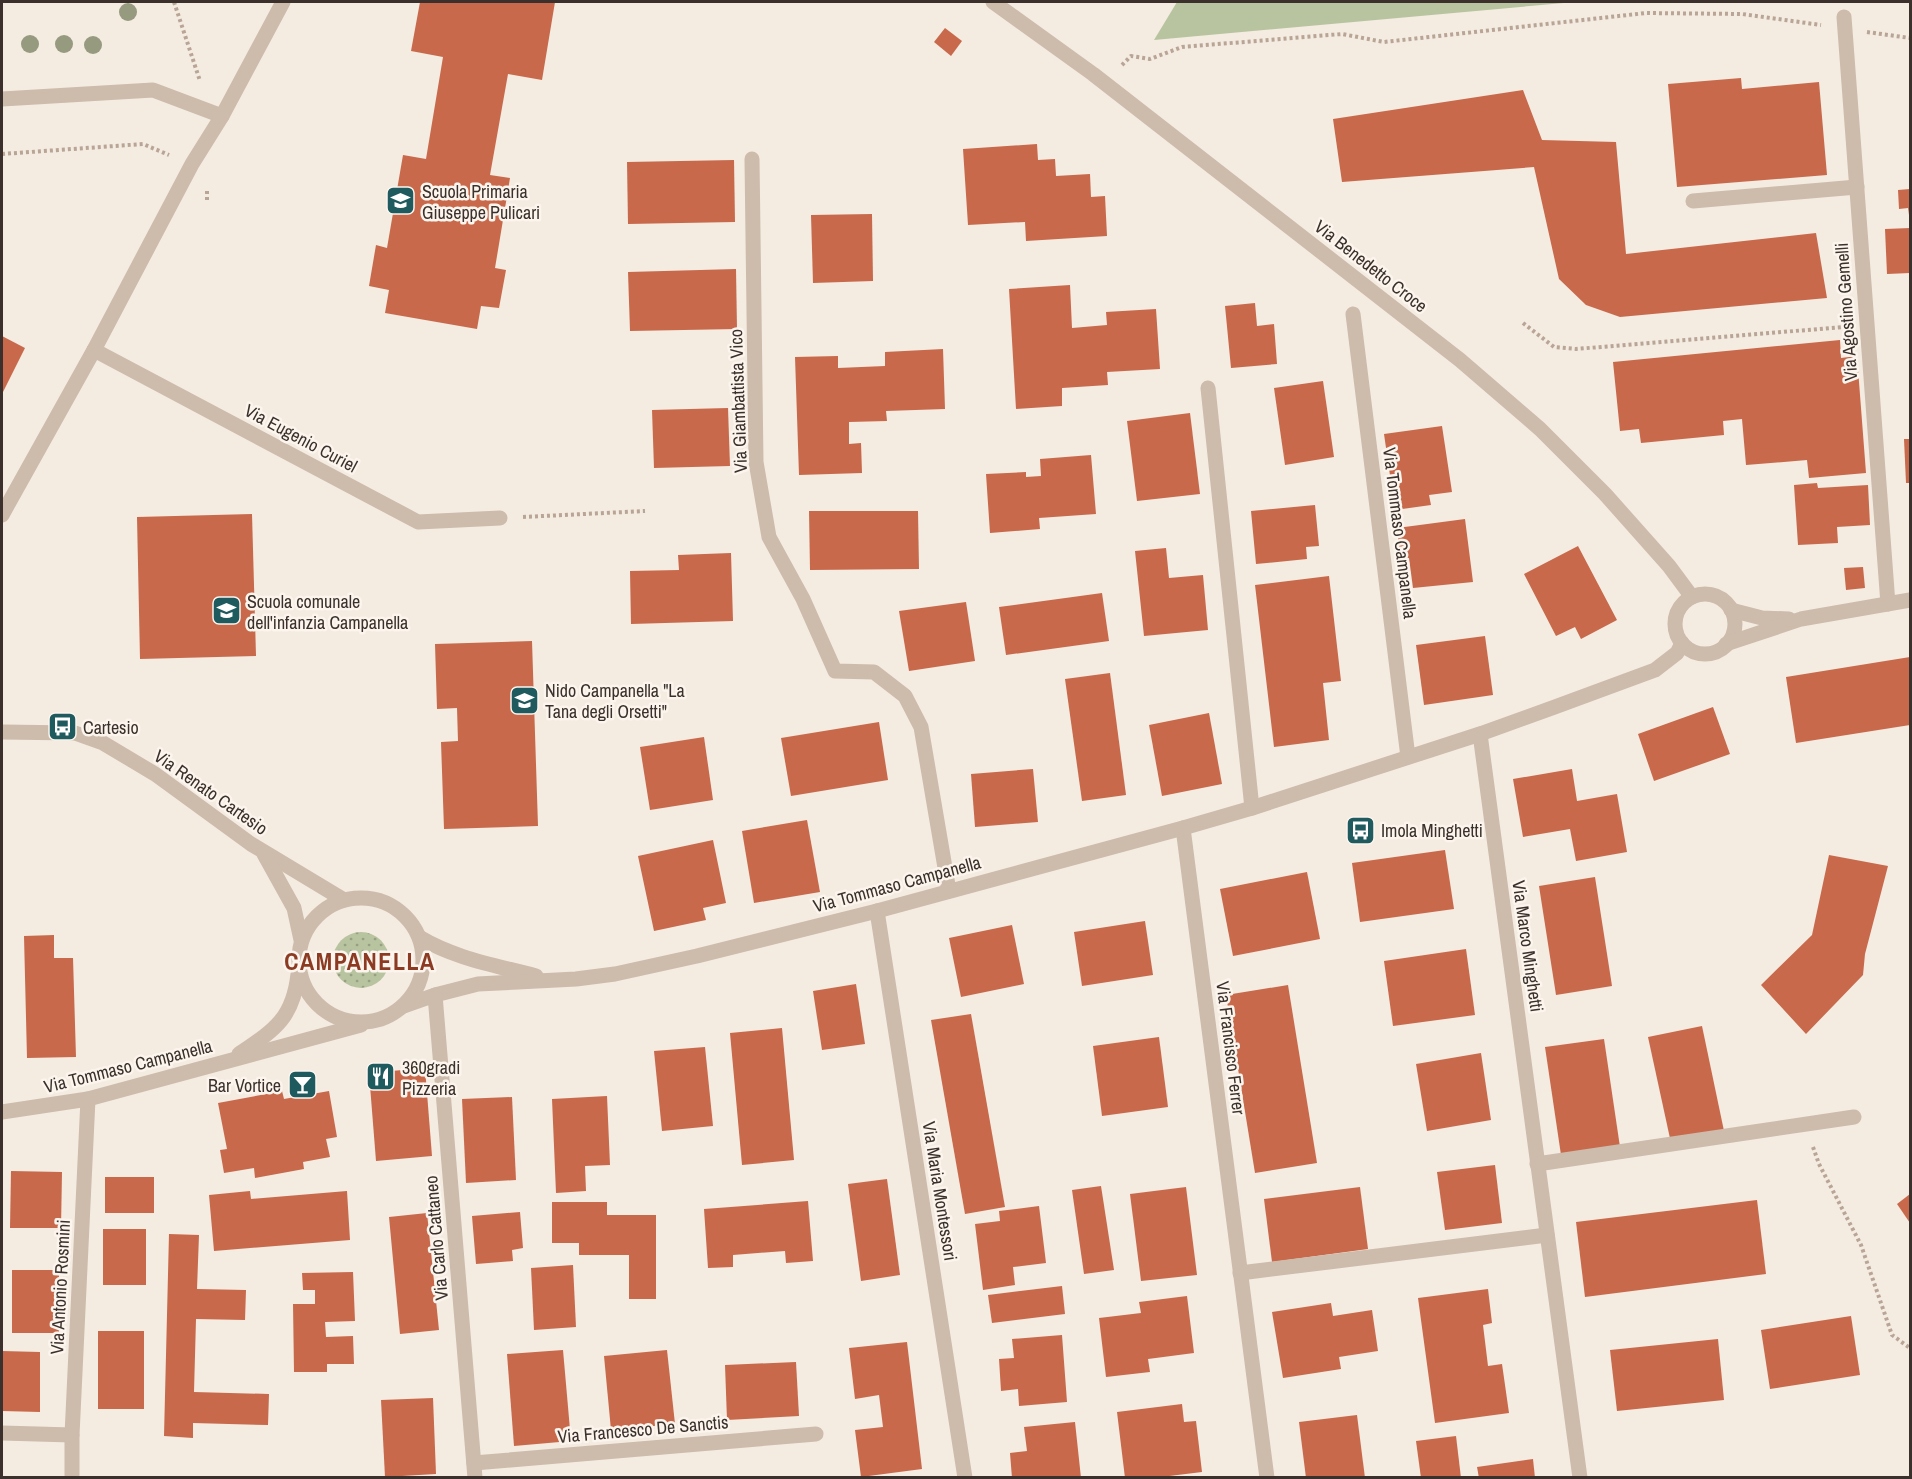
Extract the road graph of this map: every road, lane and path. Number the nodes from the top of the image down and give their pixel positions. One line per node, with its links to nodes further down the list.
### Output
1 (174, 2): 7 (path)
2 (283, 2): 9 (street)
3 (993, 2): 24 (street, Via Benedetto Croce)
4 (1845, 23): 5 (path); 6 (path); 13 (street, Via Agostino Gemelli)
5 (1911, 38)
6 (1121, 66)
7 (201, 82)
8 (2, 99): 9 (street)
9 (222, 116): 18 (street)
10 (2, 154): 11 (path)
11 (168, 155)
12 (752, 159): 37 (street, Via Giambattista Vico)
13 (1857, 187): 14 (street); 17 (street, Via Agostino Gemelli)
14 (1693, 201)
15 (1353, 314): 33 (street, Via Tommaso Campanella)
16 (1523, 323): 17 (path)
17 (1867, 325): 26 (street, Via Agostino Gemelli)
18 (94, 350): 21 (street); 23 (street, Via Eugenio Curiel)
19 (1208, 388): 34 (street)
20 (645, 511): 22 (path)
21 (2, 515)
22 (526, 517)
23 (500, 518)
24 (1692, 597): 27 (street); 29 (street)
25 (1911, 600): 26 (street)
26 (1888, 604): 28 (street)
27 (1731, 610): 28 (street); 30 (street)
28 (1801, 619): 30 (street)
29 (1682, 643): 30 (street); 32 (street, Via Tommaso Campanella)
30 (1726, 644)
31 (2, 732): 36 (street, Via Renato Cartesio)
32 (1480, 734): 33 (street, Via Tommaso Campanella); 52 (street, Via Marco Minghetti)
33 (1408, 757): 34 (street, Via Tommaso Campanella)
34 (1252, 808): 35 (street, Via Tommaso Campanella)
35 (1183, 828): 37 (street, Via Tommaso Campanella); 54 (street, Via Francisco Ferrer)
36 (262, 852): 38 (street, Via Renato Cartesio); 41 (street, Via Renato Cartesio)
37 (949, 891): 39 (street, Via Tommaso Campanella)
38 (344, 900): 40 (street, Via Renato Cartesio); 41 (street, Via Renato Cartesio)
39 (877, 911): 43 (street, Via Tommaso Campanella); 61 (street, Via Maria Montessori)
40 (419, 937): 43 (street, Via Tommaso Campanella); 45 (street)
41 (301, 940): 42 (street, Via Renato Cartesio)
42 (298, 971): 46 (street); 47 (street, Via Tommaso Campanella)
43 (548, 979): 44 (street, Via Tommaso Campanella)
44 (435, 995): 45 (street, Via Tommaso Campanella); 59 (street, Via Carlo Cattaneo)
45 (404, 1006): 46 (street)
46 (381, 1019): 47 (street, Via Tommaso Campanella)
47 (229, 1061): 48 (street, Via Tommaso Campanella)
48 (88, 1099): 49 (street, Via Tommaso Campanella); 58 (street, Via Antonio Rosmini)
49 (2, 1112)
50 (1854, 1117): 51 (street)
51 (1805, 1124): 52 (street); 55 (path)
52 (1538, 1164): 53 (street, Via Marco Minghetti)
53 (1547, 1235): 54 (street); 63 (street, Via Marco Minghetti)
54 (1240, 1273): 62 (street, Via Francisco Ferrer)
55 (1910, 1348)
56 (2, 1433): 58 (street)
57 (816, 1434): 59 (street, Via Francesco De Sanctis)
58 (72, 1435): 60 (street, Via Antonio Rosmini)
59 (475, 1470)
60 (72, 1478)
61 (965, 1478)
62 (1267, 1478)
63 (1580, 1478)

